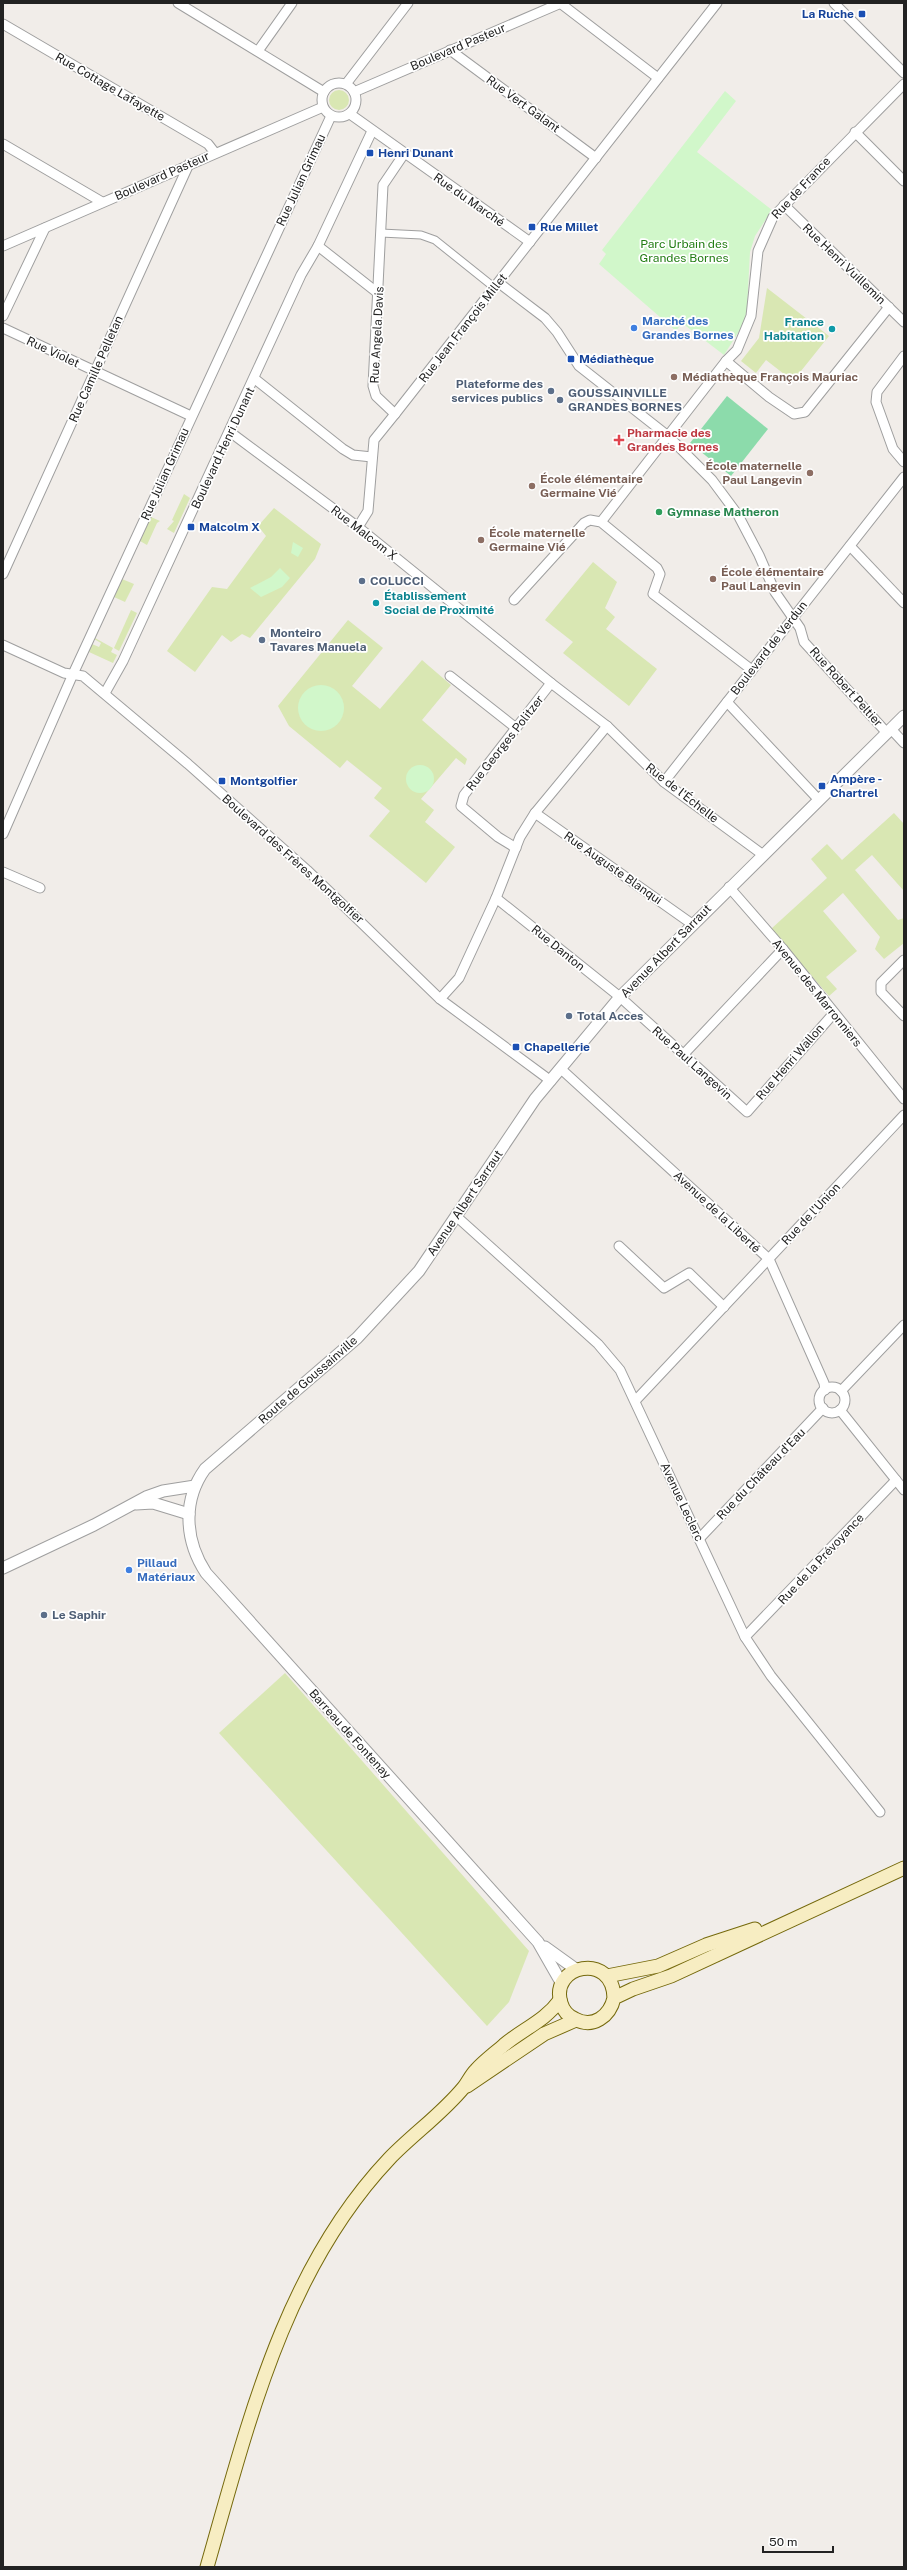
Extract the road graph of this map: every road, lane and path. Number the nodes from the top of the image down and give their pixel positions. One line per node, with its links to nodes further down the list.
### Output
1 (178, 3): 9 (street)
2 (292, 3): 9 (street)
3 (408, 3): 12 (street)
4 (561, 3): 8 (street, Boulevard Pasteur); 11 (street)
5 (717, 3): 11 (street)
6 (834, 3): 10 (street)
7 (3, 24): 22 (street, Rue Cottage Lafayette)
8 (450, 50): 15 (street, Boulevard Pasteur); 24 (street, Rue Vert Galant)
9 (258, 51): 14 (street)
10 (904, 73)
11 (658, 78): 24 (street)
12 (346, 84): 14 (street); 15 (street)
13 (904, 84): 20 (street, Rue de France)
14 (324, 92): 16 (street)
15 (354, 92): 17 (street)
16 (322, 107): 18 (street); 22 (street, Boulevard Pasteur)
17 (350, 114): 18 (street); 19 (street, Rue du Marché)
18 (332, 116): 45 (street, Rue Julian Grimau)
19 (372, 131): 23 (street, Rue du Marché); 33 (street, Boulevard Henri Dunant)
20 (855, 132): 26 (street); 28 (street, Rue de France)
21 (3, 144): 27 (street)
22 (215, 153): 25 (street, Boulevard Pasteur)
23 (404, 154): 30 (street, Rue Angela Davis); 31 (street, Rue du Marché)
24 (596, 158): 31 (street)
25 (189, 164): 27 (street, Boulevard Pasteur); 42 (street, Rue Camille Pelletan)
26 (904, 181)
27 (102, 202): 29 (street, Boulevard Pasteur)
28 (784, 205): 36 (street, Rue Henri Vuillemin); 41 (street, Rue de France)
29 (45, 228): 32 (street, Boulevard Pasteur); 37 (street)
30 (381, 232): 34 (street); 35 (street, Rue Angela Davis)
31 (530, 242): 34 (street, Rue Jean François Millet)
32 (3, 246)
33 (318, 246): 35 (street); 43 (street, Boulevard Henri Dunant)
34 (497, 286): 44 (street, Rue Jean François Millet); 47 (street, Rue Robert Peltier)
35 (379, 294): 44 (street, Rue Angela Davis)
36 (889, 307): 38 (street, Rue Henri Vuillemin); 41 (street)
37 (3, 316)
38 (904, 322)
39 (3, 328): 42 (street, Rue Violet)
40 (904, 356): 49 (street)
41 (726, 361): 47 (street, Rue de France)
42 (95, 372): 45 (street, Rue Violet); 54 (street, Rue Camille Pelletan)
43 (255, 379): 46 (street, Boulevard Henri Dunant); 48 (street)
44 (395, 414): 48 (street)
45 (191, 416): 60 (street, Rue Julian Grimau)
46 (230, 432): 52 (street, Rue Malcom X); 63 (street, Boulevard Henri Dunant)
47 (668, 436): 51 (street, Rue de France); 57 (street, Rue Robert Peltier)
48 (372, 457): 52 (street)
49 (904, 462)
50 (904, 477): 53 (street, Boulevard de Verdun)
51 (601, 522): 55 (street); 59 (street)
52 (358, 527): 62 (street, Rue Malcom X)
53 (850, 546): 56 (street); 57 (street, Boulevard de Verdun)
54 (3, 574)
55 (514, 600)
56 (904, 603)
57 (794, 618): 59 (street, Boulevard de Verdun); 68 (street, Rue Robert Peltier)
58 (3, 645): 60 (street, Boulevard des Frères Montgolfier)
59 (751, 672): 64 (street, Boulevard de Verdun)
60 (73, 674): 63 (street, Boulevard des Frères Montgolfier); 73 (street, Rue Julian Grimau)
61 (450, 676): 67 (street)
62 (551, 683): 66 (street, Rue Georges Politzer); 67 (street, Rue Georges Politzer)
63 (104, 693): 84 (street, Boulevard des Frères Montgolfier)
64 (727, 702): 70 (street, Boulevard de Verdun); 71 (street)
65 (904, 716): 68 (street, Avenue Albert Sarraut)
66 (607, 726): 70 (street, Rue de l'Échelle); 72 (street)
67 (516, 728): 74 (street, Rue Georges Politzer)
68 (889, 731): 69 (street, Rue Robert Peltier); 71 (street, Avenue Albert Sarraut)
69 (904, 743)
70 (664, 782): 75 (street, Rue de l'Échelle)
71 (818, 799): 75 (street, Avenue Albert Sarraut)
72 (535, 813): 74 (street); 80 (street, Rue Auguste Blanqui)
73 (3, 834)
74 (516, 848): 79 (street)
75 (762, 854): 78 (street, Avenue Albert Sarraut)
76 (3, 872): 77 (street)
77 (40, 888)
78 (729, 888): 80 (street, Avenue Albert Sarraut); 81 (street, Avenue des Marronniers)
79 (496, 898): 83 (street, Rue Danton); 84 (street)
80 (692, 924): 83 (street, Avenue Albert Sarraut)
81 (783, 949): 85 (street, Avenue des Marronniers); 87 (street)
82 (904, 960): 86 (street)
83 (620, 997): 87 (street, Rue Paul Langevin); 88 (street, Avenue Albert Sarraut)
84 (440, 999): 89 (street, Boulevard des Frères Montgolfier)
85 (834, 1013): 90 (street, Avenue des Marronniers); 91 (street, Rue Henri Wallon)
86 (904, 1016)
87 (683, 1055): 91 (street, Rue Paul Langevin)
88 (561, 1069): 89 (street, Avenue Albert Sarraut); 95 (street, Avenue de la Liberté)
89 (551, 1081): 93 (street, Avenue Albert Sarraut)
90 (904, 1099)
91 (747, 1112)
92 (904, 1115): 95 (street, Rue de l'Union)
93 (456, 1216): 96 (street, Avenue Albert Sarraut); 101 (street, Avenue Leclerc)
94 (619, 1246): 97 (street)
95 (769, 1260): 97 (street, Rue de l'Union); 99 (street, Avenue de la Liberté)
96 (418, 1271): 105 (street, Route de Goussainville)
97 (724, 1307): 101 (street, Rue de l'Union)
98 (904, 1325): 100 (street)
99 (825, 1390): 100 (street); 102 (street)
100 (841, 1391): 103 (street)
101 (636, 1400): 109 (street, Avenue Leclerc)
102 (823, 1408): 103 (street); 109 (street, Rue du Château d'Eau)
103 (840, 1410): 104 (street)
104 (896, 1480): 106 (street); 111 (street, Rue de la Prévoyance)
105 (195, 1486): 107 (street); 108 (street, Route de Goussainville)
106 (904, 1490)
107 (133, 1504): 108 (street); 110 (street)
108 (189, 1514): 115 (street, Barreau de Fontenay)
109 (699, 1539): 111 (street, Avenue Leclerc)
110 (3, 1568)
111 (745, 1637): 112 (street, Avenue Leclerc)
112 (880, 1812)
113 (904, 1868): 114 (main road)
114 (832, 1900): 117 (main road); 119 (main road)
115 (538, 1942): 116 (street, Barreau de Fontenay); 118 (street, Barreau de Fontenay)
116 (577, 1970): 117 (main road); 118 (main road)
117 (607, 1976): 119 (main road)
118 (562, 1984): 120 (main road)
119 (614, 1998): 121 (main road)
120 (560, 2000): 121 (main road); 122 (main road)
121 (576, 2020): 122 (main road)
122 (464, 2088): 123 (main road)
123 (207, 2567)

